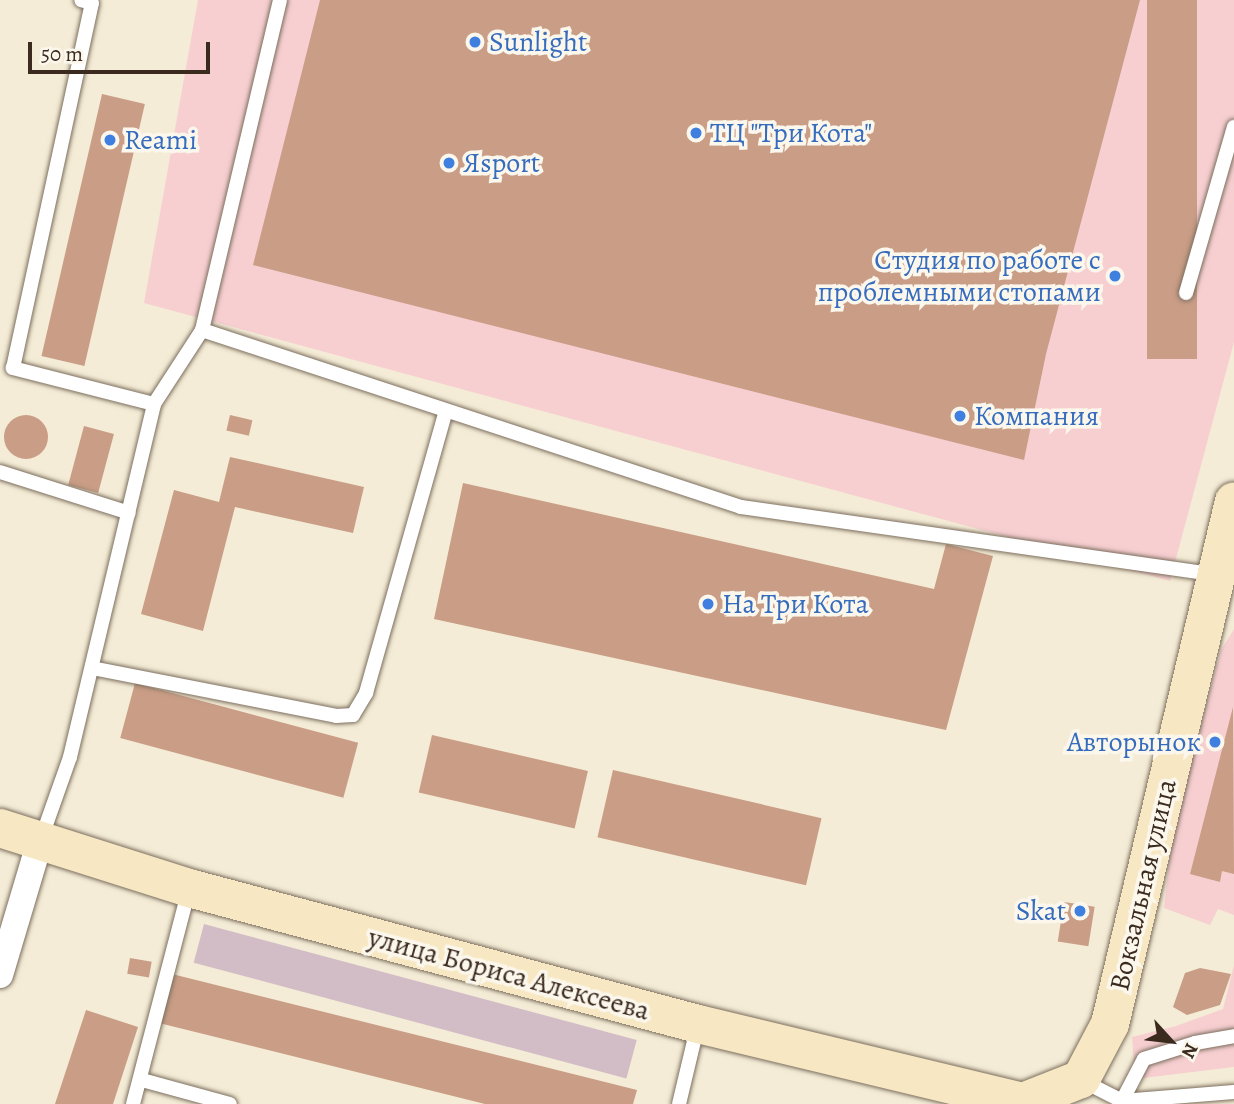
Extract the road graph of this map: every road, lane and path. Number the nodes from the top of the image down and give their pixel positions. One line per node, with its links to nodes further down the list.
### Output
1 (81, 0): 6 (lane)
2 (281, 0): 5 (lane)
3 (1234, 127): 4 (lane)
4 (1186, 293)
5 (202, 330): 7 (lane); 8 (lane)
6 (6, 367): 7 (lane)
7 (154, 404): 11 (lane)
8 (446, 411): 12 (lane); 13 (lane)
9 (0, 472): 11 (lane)
10 (1234, 501): 12 (main road, Вокзальная улица)
11 (130, 513): 13 (lane)
12 (1225, 576): 20 (main road, Вокзальная улица)
13 (92, 667): 15 (lane)
14 (0, 828): 15 (main road, улица Бориса Алексеева)
15 (40, 841): 16 (main road, улица Бориса Алексеева); 17 (street)
16 (189, 888): 18 (main road, улица Бориса Алексеева); 21 (lane)
17 (0, 975)
18 (698, 1024): 23 (main road, улица Бориса Алексеева); 28 (lane)
19 (1234, 1036): 24 (lane)
20 (1081, 1079): 24 (lane); 25 (main road)
21 (142, 1080): 26 (lane); 27 (lane)
22 (1234, 1093): 24 (lane)
23 (971, 1097): 25 (main road, улица Бориса Алексеева)
24 (1122, 1101)
25 (1026, 1103)
26 (133, 1104)
27 (230, 1104)
28 (679, 1104)

